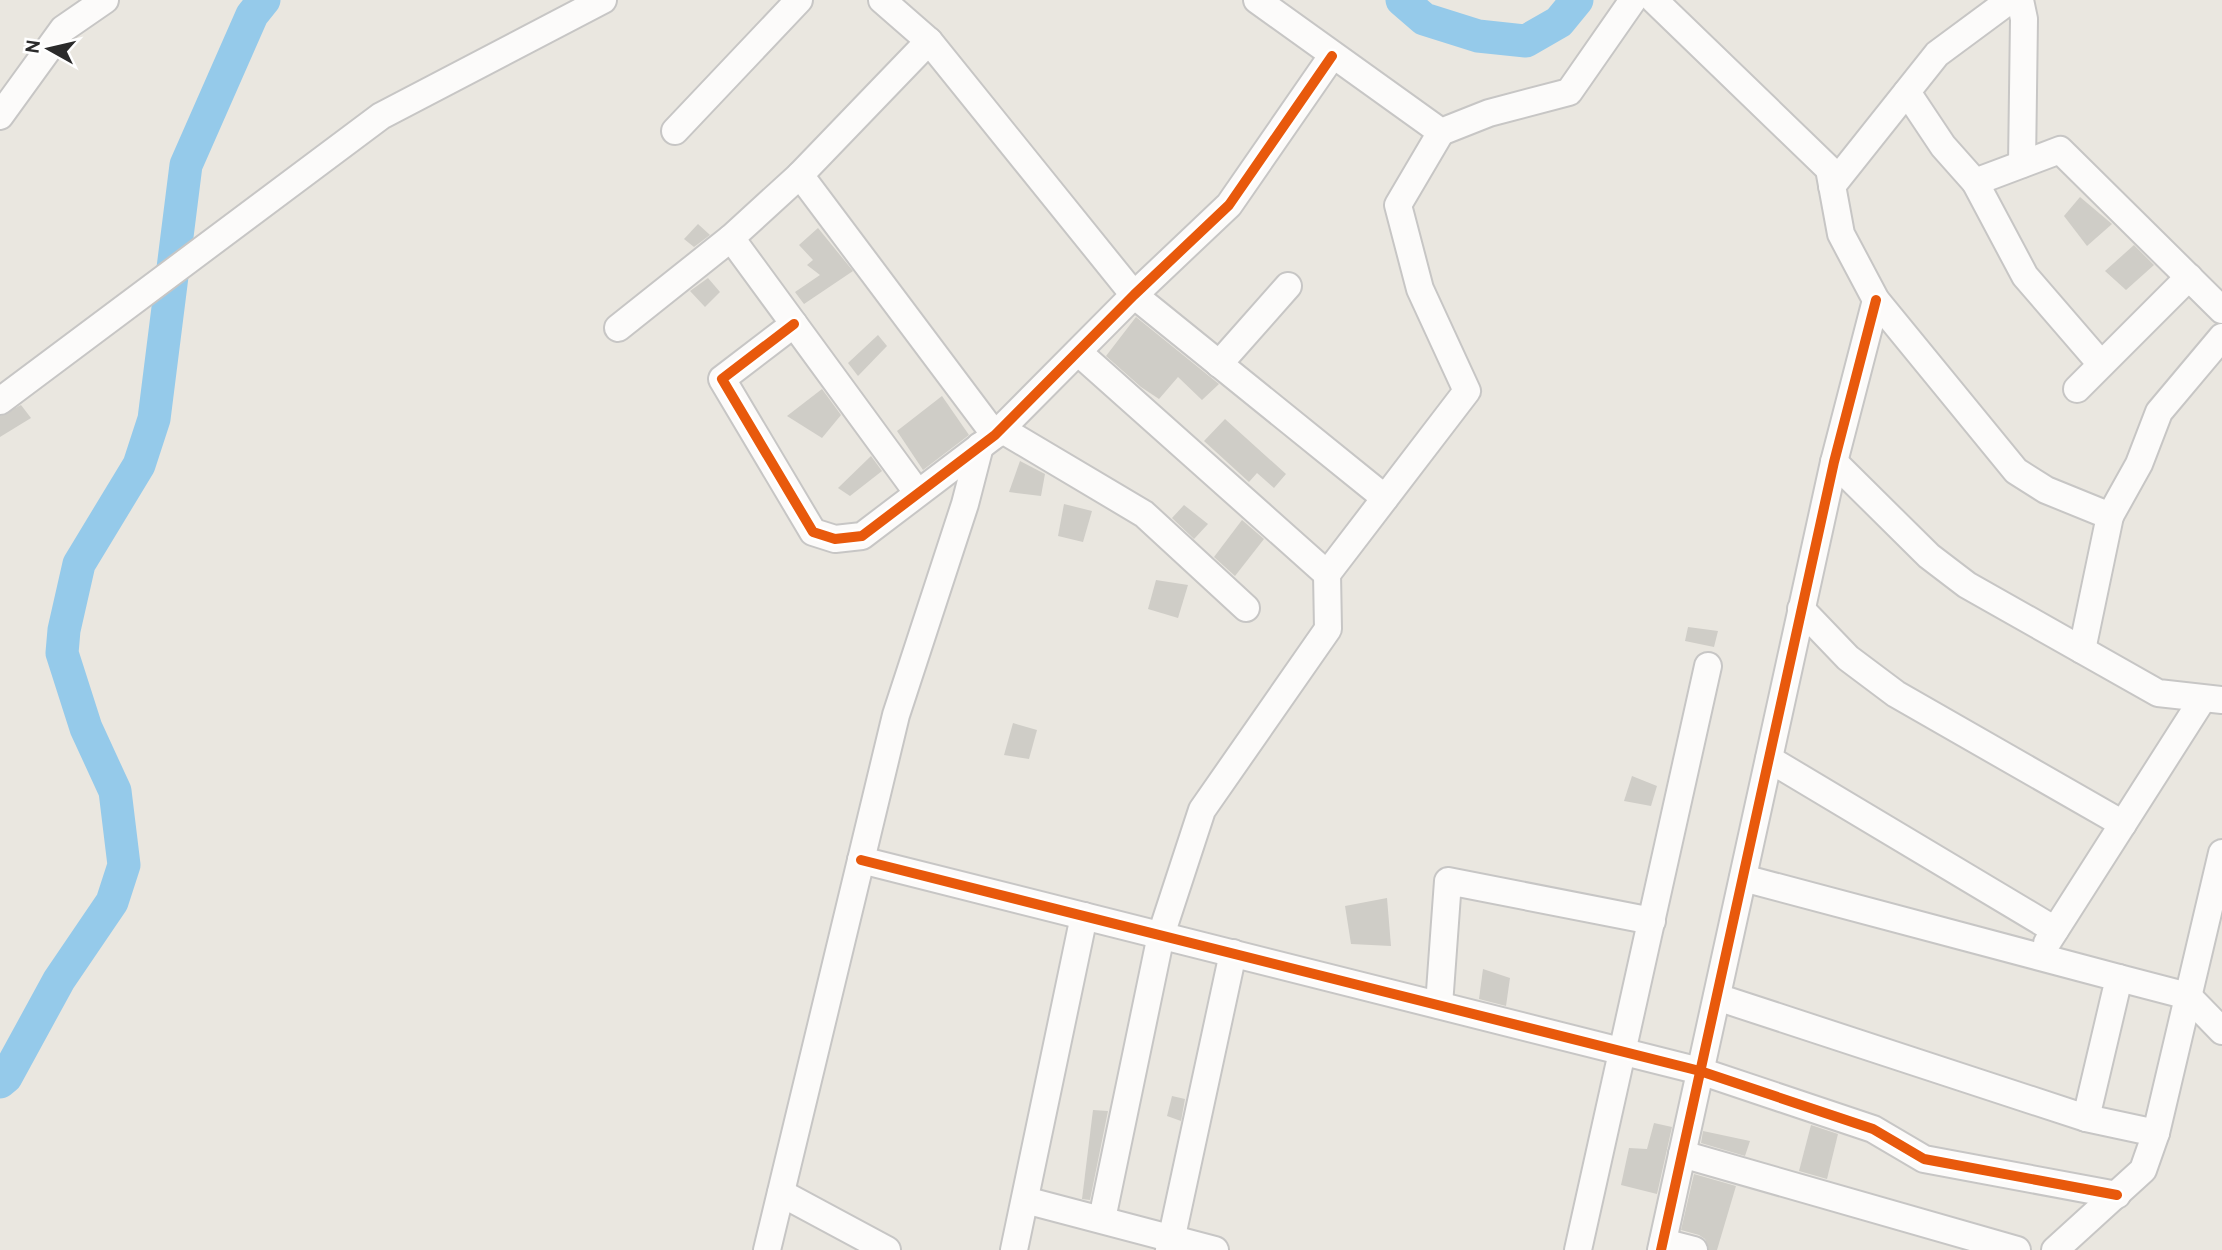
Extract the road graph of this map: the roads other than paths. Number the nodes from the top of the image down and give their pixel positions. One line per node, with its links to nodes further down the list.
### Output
1 (105, 0): 13 (street)
2 (603, 0): 33 (street)
3 (799, 0): 14 (street)
4 (882, 0): 10 (street)
5 (1258, 0): 11 (street)
6 (1633, 0): 15 (street)
7 (1654, 0): 19 (street)
8 (2010, 0): 12 (street)
9 (2020, 0): 16 (street)
10 (929, 41): 17 (street); 23 (street)
11 (1332, 56): 15 (street); 23 (street)
12 (1907, 92): 18 (street); 19 (street)
13 (0, 116)
14 (675, 131)
15 (1441, 132): 37 (street)
16 (2022, 164): 18 (street); 21 (street)
17 (800, 175): 20 (street); 34 (street)
18 (1975, 182): 31 (street)
19 (1832, 186): 24 (street)
20 (731, 238): 26 (street); 27 (street)
21 (2189, 278): 25 (street); 31 (street)
22 (1288, 286): 30 (street)
23 (1134, 295): 29 (street); 30 (street)
24 (1876, 300): 35 (street); 38 (street)
25 (2222, 310)
26 (794, 324): 36 (street); 36 (street)
27 (618, 328)
28 (2222, 337): 38 (street)
29 (1078, 352): 34 (street); 39 (street)
30 (1219, 364): 37 (street)
31 (2102, 364): 32 (street)
32 (2077, 389)
33 (0, 401)
34 (992, 437): 36 (street); 40 (street); 48 (street)
35 (1834, 462): 41 (street); 42 (street)
36 (917, 492)
37 (1385, 498): 39 (street)
38 (2110, 516): 42 (street)
39 (1327, 574): 54 (street)
40 (1246, 608)
41 (1801, 609): 45 (street); 46 (street)
42 (2082, 650): 44 (street)
43 (1708, 666): 52 (street)
44 (2212, 700): 46 (street)
45 (1769, 759): 49 (street); 53 (street)
46 (2123, 824): 53 (street)
47 (2222, 853): 50 (street)
48 (861, 860): 51 (street); 67 (street)
49 (1743, 878): 56 (street); 59 (street)
50 (2216, 903): 58 (street)
51 (1084, 916): 54 (street); 69 (street)
52 (1652, 920): 60 (street); 62 (street)
53 (2055, 930): 56 (street)
54 (1161, 935): 55 (street); 70 (street)
55 (1233, 953): 60 (street); 72 (street)
56 (2038, 956): 57 (street)
57 (2119, 978): 58 (street); 64 (street)
58 (2188, 996): 61 (street); 65 (street)
59 (1717, 997): 63 (street); 64 (street)
60 (1439, 1005): 62 (street)
61 (2222, 1031)
62 (1623, 1052): 63 (street); 78 (street)
63 (1700, 1071): 66 (street); 68 (street)
64 (2086, 1118): 65 (street)
65 (2156, 1133): 68 (street)
66 (1682, 1154): 73 (street); 80 (street)
67 (781, 1193): 74 (street); 75 (street)
68 (2117, 1195): 71 (street)
69 (1025, 1200): 70 (street); 76 (street)
70 (1102, 1219): 72 (street)
71 (2079, 1238): 81 (street)
72 (1171, 1243): 77 (street)
73 (1662, 1246): 79 (street)
74 (767, 1250)
75 (887, 1250)
76 (1014, 1250)
77 (1215, 1250)
78 (1578, 1250)
79 (1694, 1250)
80 (2017, 1250)
81 (2054, 1250)

